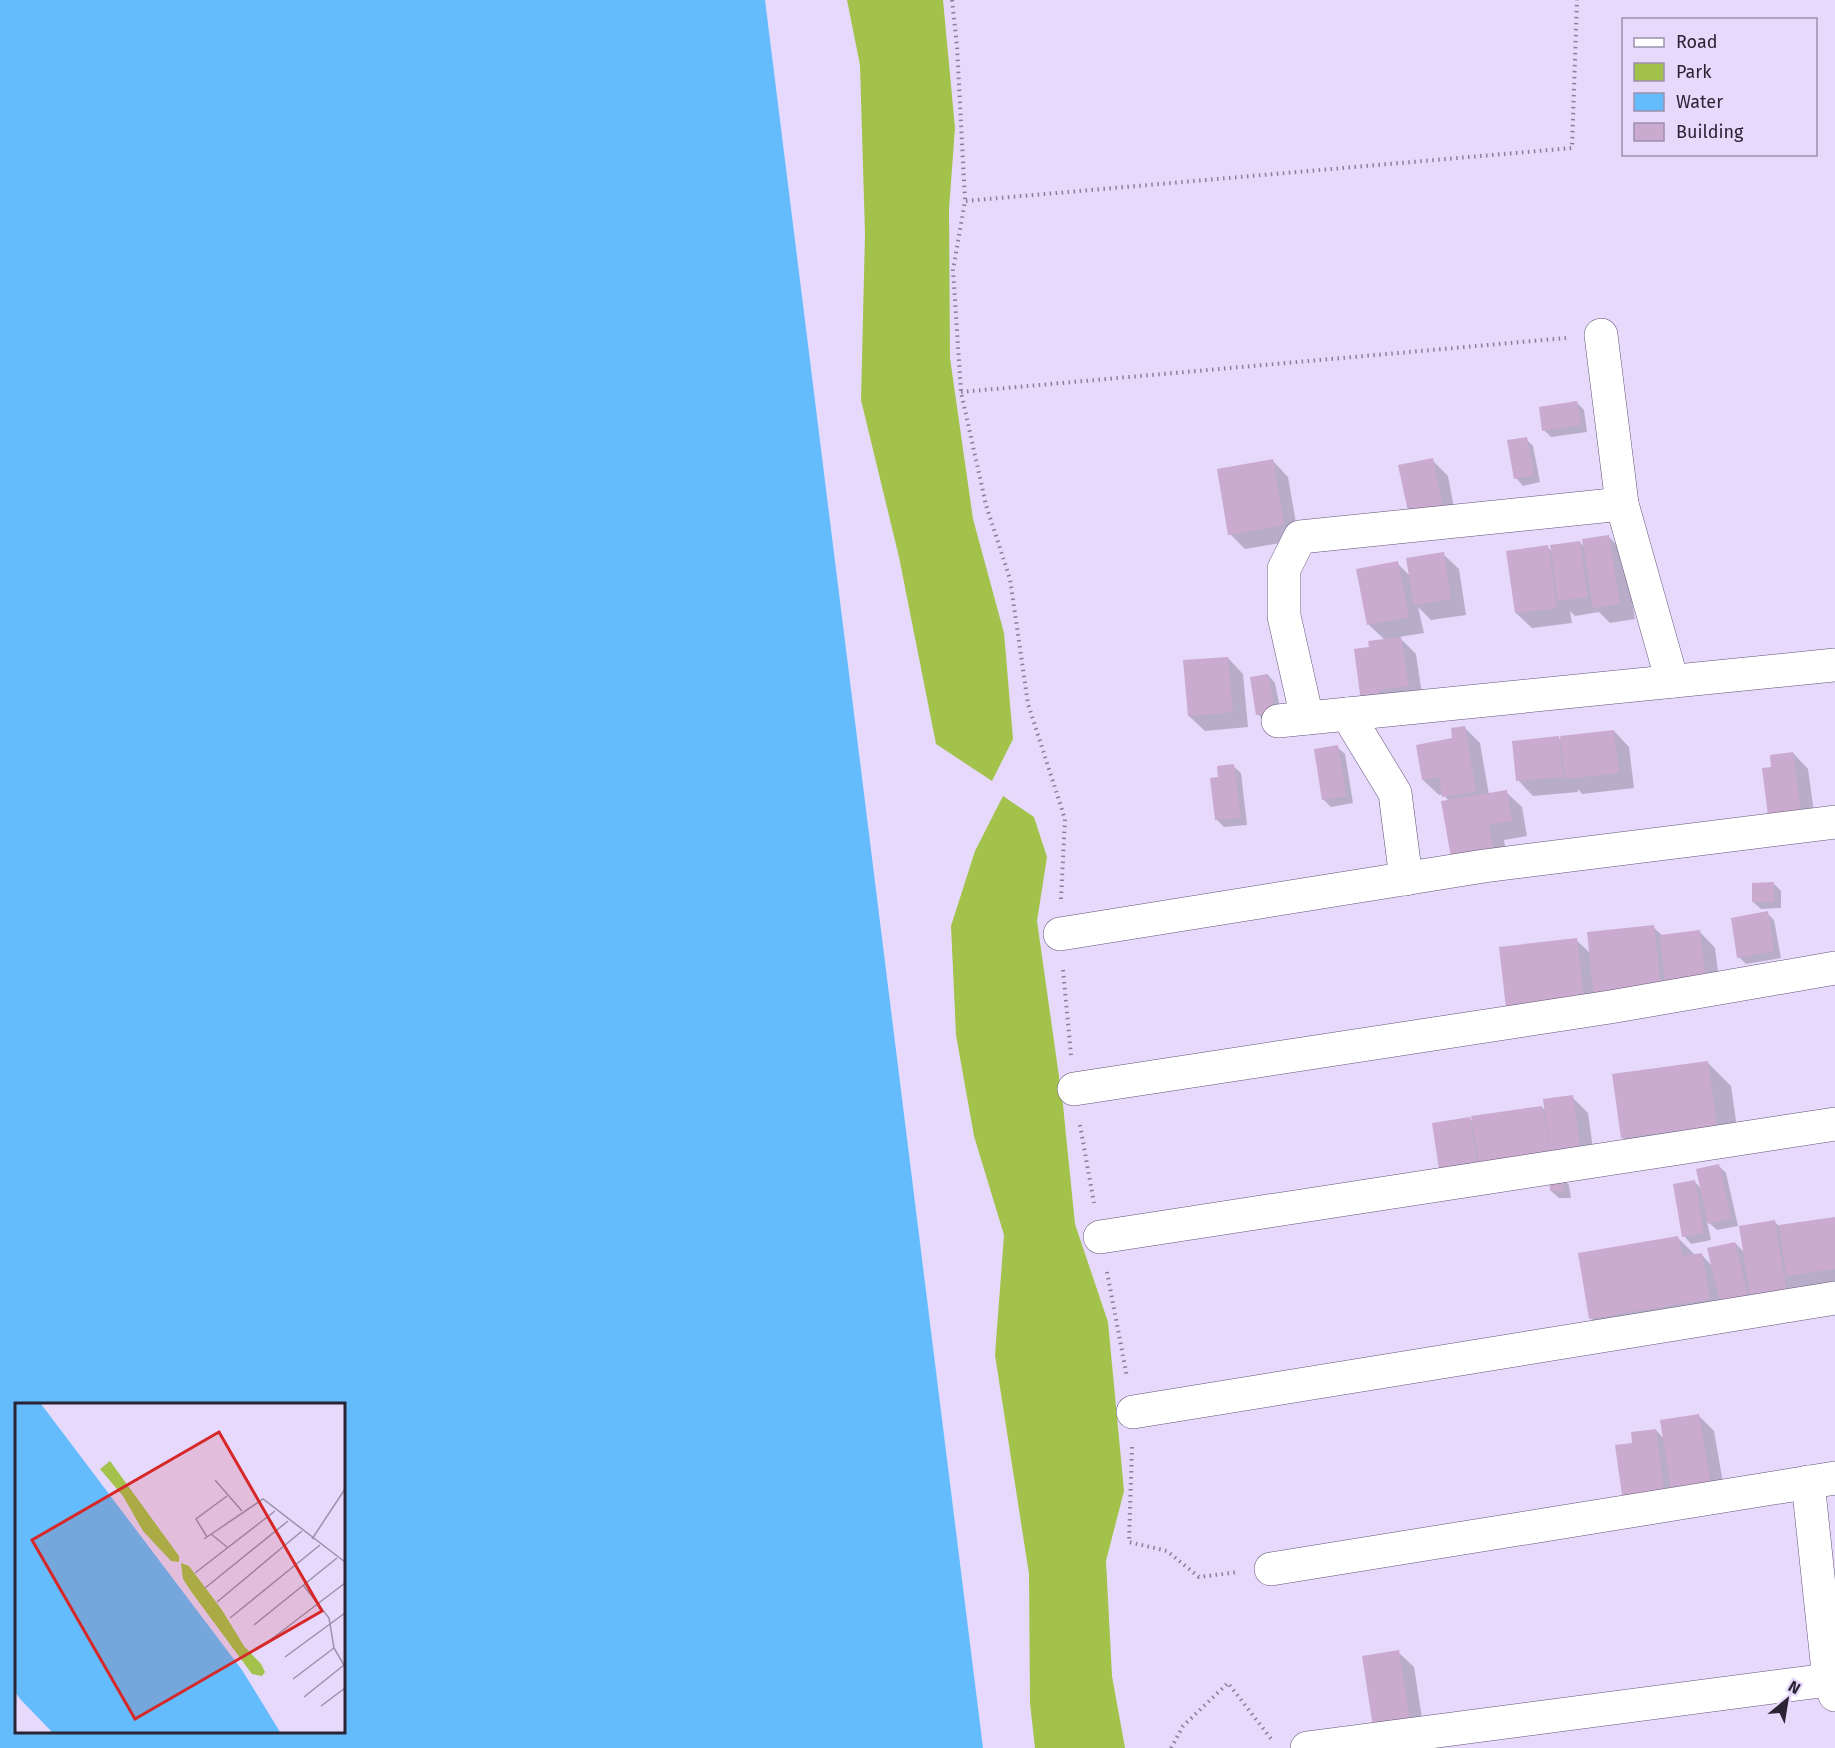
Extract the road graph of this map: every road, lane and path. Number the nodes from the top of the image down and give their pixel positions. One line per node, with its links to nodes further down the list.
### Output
1 (952, 0): 3 (path)
2 (1577, 0): 3 (path)
3 (965, 201): 5 (path)
4 (1602, 335): 5 (path); 6 (street)
5 (961, 392): 12 (path)
6 (1622, 504): 8 (street); 9 (street)
7 (1835, 665): 8 (street)
8 (1672, 681): 9 (street)
9 (1347, 714): 11 (street)
10 (1835, 822): 11 (street)
11 (1406, 879): 12 (street)
12 (1060, 934): 14 (path)
13 (1835, 969): 14 (street)
14 (1074, 1089): 16 (path)
15 (1835, 1124): 16 (street)
16 (1100, 1237): 18 (path)
17 (1835, 1298): 18 (street)
18 (1133, 1412): 20 (path)
19 (1822, 1480): 20 (street); 21 (street)
20 (1271, 1569)
21 (1833, 1685): 24 (street)
22 (1172, 1748): 23 (path)
23 (1278, 1748)
24 (1307, 1748)

